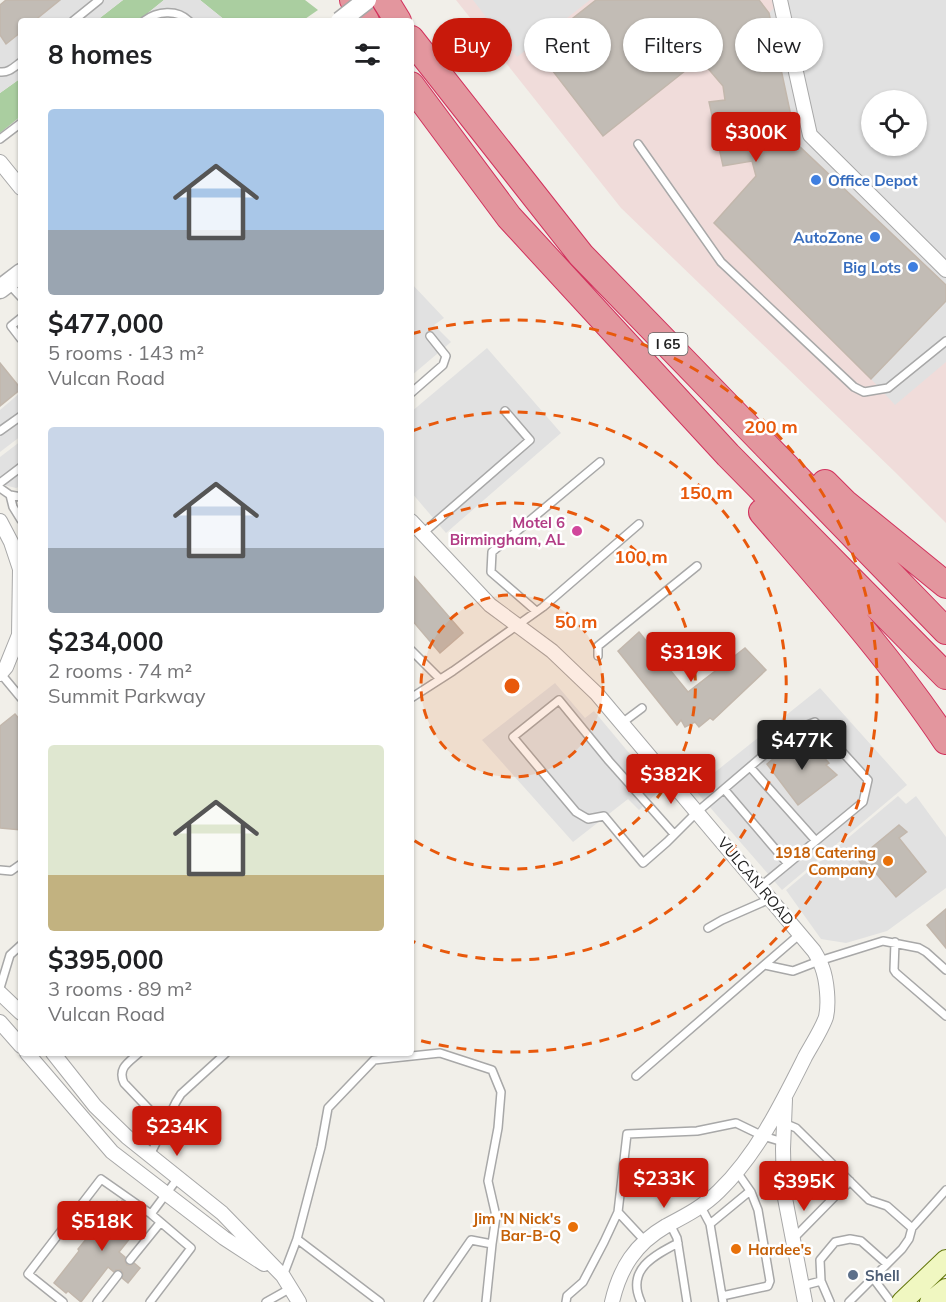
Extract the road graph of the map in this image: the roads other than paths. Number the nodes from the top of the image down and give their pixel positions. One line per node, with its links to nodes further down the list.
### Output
1 (99, 0): 6 (lane)
2 (353, 0): 10 (highway)
3 (367, 0): 9 (street, bridge)
4 (386, 0): 11 (highway)
5 (780, 0): 22 (street)
6 (77, 18)
7 (148, 18): 8 (lane)
8 (186, 18)
9 (344, 18)
10 (364, 18)
11 (396, 18)
12 (414, 43): 21 (highway, I 65)
13 (18, 64): 14 (lane)
14 (0, 72)
15 (414, 89): 31 (highway, I 65)
16 (18, 125): 17 (lane)
17 (0, 139)
18 (638, 144): 26 (lane)
19 (0, 162): 20 (street)
20 (18, 184)
21 (581, 255): 44 (highway); 47 (highway, I 65)
22 (946, 270)
23 (18, 320): 24 (lane)
24 (18, 335)
25 (430, 336): 27 (lane)
26 (946, 341)
27 (414, 390)
28 (505, 411): 41 (lane)
29 (18, 418): 30 (lane)
30 (0, 431)
31 (728, 455): 52 (highway, I 65); 58 (highway)
32 (600, 462): 45 (lane)
33 (18, 470): 34 (lane)
34 (0, 486): 35 (lane)
35 (10, 495): 36 (lane); 37 (lane)
36 (18, 496)
37 (18, 515)
38 (0, 521): 42 (street)
39 (414, 524): 41 (street, VULCAN ROAD)
40 (639, 524): 45 (lane)
41 (423, 533): 46 (street, VULCAN ROAD)
42 (18, 563)
43 (698, 566): 50 (lane)
44 (946, 585)
45 (536, 611): 46 (lane)
46 (517, 625): 53 (lane); 57 (street, VULCAN ROAD)
47 (946, 631)
48 (18, 637): 51 (street)
49 (414, 653): 53 (lane)
50 (598, 656)
51 (0, 674): 54 (lane)
52 (946, 676)
53 (440, 679): 55 (lane)
54 (18, 695)
55 (414, 696)
56 (642, 708): 57 (lane)
57 (622, 723): 61 (street, VULCAN ROAD)
58 (946, 741)
59 (750, 767): 60 (lane); 63 (lane); 63 (lane)
60 (724, 789): 61 (lane); 64 (lane)
61 (697, 812): 62 (lane); 67 (street, VULCAN ROAD)
62 (675, 834): 62 (lane)
63 (816, 841): 64 (lane)
64 (788, 864): 67 (lane)
65 (18, 866): 66 (lane)
66 (0, 870)
67 (760, 887): 68 (street, VULCAN ROAD)
68 (770, 899): 69 (lane); 70 (street, VULCAN ROAD)
69 (708, 928)
70 (800, 934): 73 (street, VULCAN ROAD); 74 (lane)
71 (895, 942): 73 (lane); 75 (lane); 79 (lane)
72 (18, 948): 76 (lane)
73 (819, 961): 74 (lane); 89 (street, VULCAN ROAD)
74 (765, 965): 88 (lane)
75 (946, 970)
76 (0, 988)
77 (0, 993): 78 (street)
78 (18, 1010)
79 (946, 1016)
80 (0, 1022): 81 (street)
81 (18, 1043)
82 (30, 1056): 99 (street)
83 (55, 1056): 93 (street)
84 (136, 1056): 90 (lane)
85 (223, 1056): 90 (lane)
86 (412, 1056): 107 (lane)
87 (414, 1056): 111 (lane)
88 (636, 1076)
89 (778, 1122): 91 (street, VULCAN ROAD); 92 (street, VULCAN ROAD); 96 (lane)
90 (164, 1125): 93 (lane)
91 (763, 1136): 92 (lane); 94 (street, VULCAN ROAD); 101 (lane)
92 (783, 1142): 108 (street, VULCAN ROAD)
93 (150, 1155): 95 (street)
94 (736, 1172): 98 (lane); 100 (street, VULCAN ROAD)
95 (178, 1178): 99 (lane); 116 (street)
96 (850, 1182): 106 (lane); 108 (lane)
97 (946, 1190): 106 (lane)
98 (750, 1191): 105 (lane); 122 (lane)
99 (166, 1194): 102 (lane); 116 (street)
100 (701, 1207): 104 (street, VULCAN ROAD); 105 (lane)
101 (618, 1212): 109 (lane); 131 (lane)
102 (151, 1214): 103 (lane); 123 (lane)
103 (160, 1222): 112 (lane); 125 (lane)
104 (670, 1224): 109 (street, VULCAN ROAD); 110 (lane)
105 (710, 1224): 122 (lane)
106 (912, 1228): 114 (lane)
107 (297, 1239): 116 (lane); 128 (lane)
108 (793, 1239): 119 (street, VULCAN ROAD)
109 (645, 1241): 132 (street, VULCAN ROAD)
110 (678, 1243): 133 (lane); 134 (lane)
111 (492, 1244): 129 (lane); 130 (lane)
112 (130, 1260)
113 (943, 1263): 121 (street); 139 (main road); 140 (street)
114 (887, 1264): 117 (lane); 118 (lane)
115 (118, 1275): 124 (lane)
116 (283, 1276): 120 (street)
117 (873, 1278): 137 (lane); 138 (lane)
118 (821, 1281): 119 (lane); 136 (lane)
119 (802, 1286): 135 (street, VULCAN ROAD)
120 (291, 1288): 126 (lane); 127 (street)
121 (946, 1289): 141 (main road)
122 (722, 1299)
123 (63, 1302)
124 (97, 1302)
125 (150, 1302)
126 (266, 1302)
127 (299, 1302)
128 (380, 1302)
129 (428, 1302)
130 (486, 1302)
131 (566, 1302)
132 (612, 1302)
133 (640, 1302)
134 (687, 1302)
135 (805, 1302)
136 (830, 1302)
137 (849, 1302)
138 (891, 1302)
139 (902, 1302)
140 (912, 1302)
141 (930, 1302)

